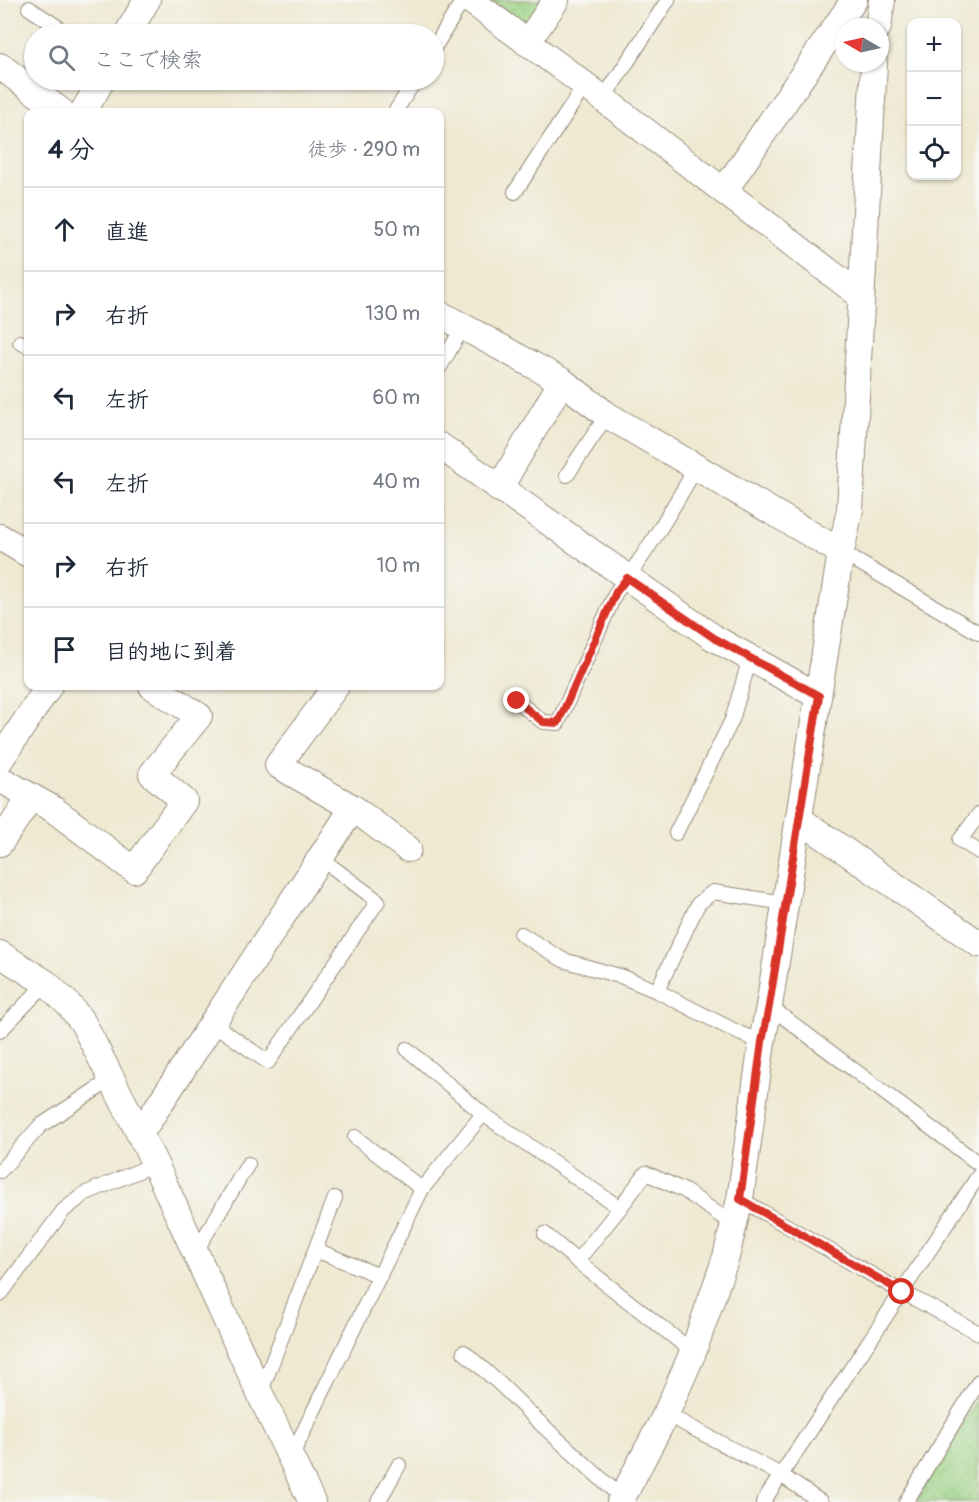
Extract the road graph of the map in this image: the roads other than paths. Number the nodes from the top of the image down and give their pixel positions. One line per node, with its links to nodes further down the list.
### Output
1 (147, 0): 9 (street)
2 (463, 0): 10 (lane)
3 (470, 0): 11 (street)
4 (556, 0): 11 (street)
5 (668, 0): 18 (lane)
6 (854, 0): 22 (street)
7 (29, 8): 8 (lane)
8 (53, 24)
9 (133, 24)
10 (444, 31)
11 (527, 43): 18 (street)
12 (0, 66): 14 (street)
13 (873, 72): 24 (street)
14 (24, 84)
15 (32, 90): 19 (street)
16 (96, 90): 20 (street)
17 (409, 90): 21 (lane)
18 (594, 92): 22 (street); 23 (lane)
19 (57, 108)
20 (85, 108)
21 (398, 108)
22 (724, 191): 24 (street)
23 (515, 192)
24 (861, 296): 36 (street)
25 (444, 316): 26 (street)
26 (463, 327): 27 (lane); 28 (street)
27 (444, 360)
28 (562, 381): 29 (street); 33 (street)
29 (607, 415): 31 (street); 32 (lane)
30 (444, 449): 33 (street)
31 (696, 468): 36 (street); 37 (lane)
32 (567, 475)
33 (499, 489): 37 (street)
34 (2, 542): 35 (street)
35 (24, 552)
36 (841, 552): 38 (lane); 43 (street)
37 (627, 578): 39 (street); 44 (lane)
38 (979, 633)
39 (750, 658): 43 (street); 51 (lane)
40 (46, 690): 45 (street)
41 (158, 690): 47 (street)
42 (333, 690): 48 (street)
43 (819, 696): 50 (street)
44 (517, 701)
45 (0, 760)
46 (0, 779): 47 (street)
47 (31, 797): 52 (street)
48 (353, 808): 53 (street); 55 (street)
49 (979, 813): 54 (lane)
50 (799, 819): 56 (street); 58 (street)
51 (676, 833)
52 (0, 843)
53 (408, 849)
54 (979, 852)
55 (320, 858): 63 (street); 63 (lane)
56 (785, 903): 61 (lane); 62 (street)
57 (521, 934): 61 (lane)
58 (979, 944)
59 (0, 954): 60 (street)
60 (46, 982): 64 (lane); 67 (street)
61 (657, 991): 65 (lane)
62 (769, 1006): 65 (street); 73 (lane)
63 (212, 1023): 69 (street)
64 (0, 1031)
65 (762, 1042): 78 (street)
66 (407, 1049): 68 (lane)
67 (112, 1079): 69 (street); 74 (lane)
68 (483, 1114): 76 (lane); 79 (lane)
69 (140, 1134): 71 (street)
70 (355, 1137): 76 (lane)
71 (155, 1164): 83 (street); 87 (lane)
72 (248, 1164): 83 (lane)
73 (979, 1164)
74 (0, 1171)
75 (979, 1175): 86 (lane)
76 (422, 1189): 85 (lane)
77 (335, 1198): 82 (lane)
78 (740, 1199): 80 (street); 86 (lane)
79 (620, 1208): 80 (lane); 84 (lane)
80 (734, 1225): 90 (street)
81 (545, 1234): 84 (lane)
82 (316, 1250): 85 (lane); 92 (lane)
83 (195, 1253): 92 (street)
84 (578, 1261): 90 (lane)
85 (380, 1276): 94 (lane)
86 (902, 1292): 88 (lane); 96 (lane)
87 (0, 1295)
88 (979, 1333)
89 (464, 1352): 97 (lane)
90 (693, 1352): 93 (street)
91 (979, 1381): 102 (lane)
92 (260, 1394): 94 (street)
93 (666, 1414): 96 (lane); 97 (street)
94 (291, 1457): 98 (street)
95 (399, 1465): 99 (lane)
96 (781, 1475): 100 (lane); 101 (lane)
97 (621, 1500)
98 (312, 1502)
99 (378, 1502)
100 (763, 1502)
101 (821, 1502)
102 (906, 1502)

